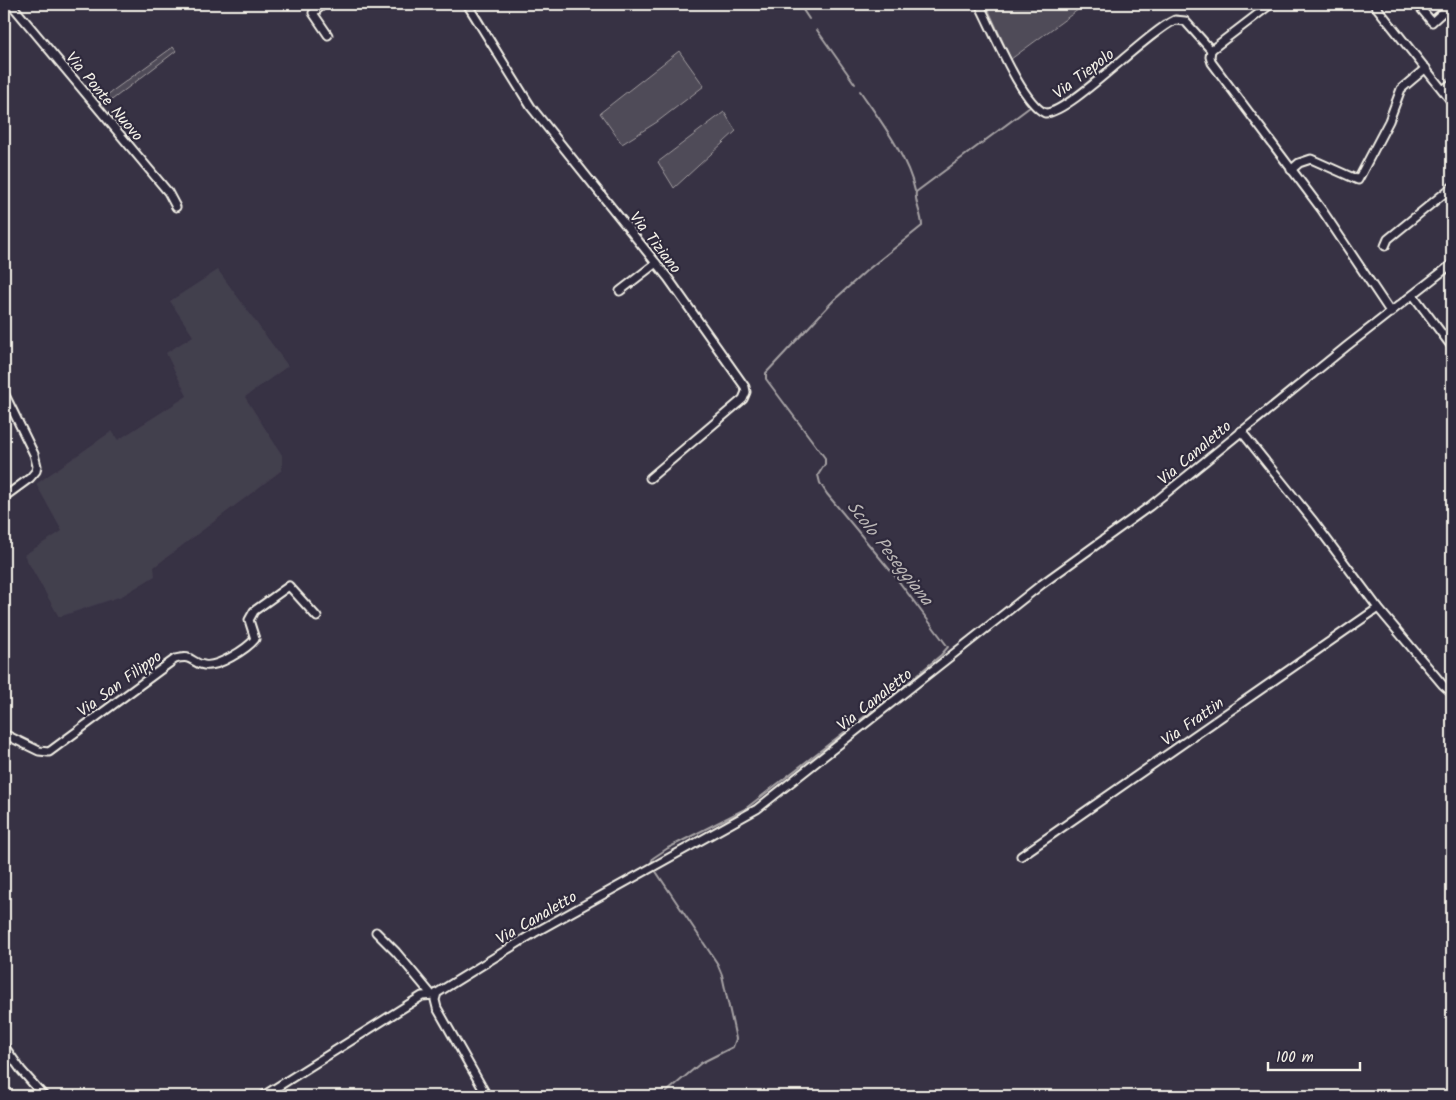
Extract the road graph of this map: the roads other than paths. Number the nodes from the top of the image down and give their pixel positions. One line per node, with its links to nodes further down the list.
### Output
1 (11, 4): 17 (street, Via Ponte Nuovo)
2 (324, 4): 9 (street)
3 (467, 4): 19 (street, Via Tiziano)
4 (979, 4): 10 (street, Via Tiepolo)
5 (1271, 4): 10 (street)
6 (1374, 4): 11 (street)
7 (1416, 4): 8 (street)
8 (1452, 4)
9 (328, 35)
10 (1211, 50): 15 (street)
11 (1426, 68): 13 (street); 15 (street)
12 (1452, 83): 13 (street)
13 (1443, 90): 14 (street)
14 (1452, 102)
15 (1291, 170): 23 (street)
16 (1452, 186): 18 (street)
17 (176, 208)
18 (1385, 246)
19 (656, 263): 21 (street); 27 (street, Via Tiziano)
20 (1452, 264): 22 (street, Via Canaletto)
21 (620, 291)
22 (1413, 296): 23 (street, Via Canaletto); 24 (street)
23 (1392, 313): 26 (street, Via Canaletto)
24 (1452, 347)
25 (4, 393): 28 (street)
26 (1241, 431): 29 (street); 35 (street, Via Canaletto)
27 (650, 478)
28 (4, 497)
29 (1378, 608): 31 (street); 33 (street, Via Frattin)
30 (317, 617): 32 (street, Via San Filippo)
31 (1452, 693)
32 (4, 734)
33 (1022, 856)
34 (376, 932): 35 (street)
35 (433, 995): 38 (street, Via Canaletto); 39 (street)
36 (4, 1046): 37 (street)
37 (44, 1096)
38 (263, 1096)
39 (487, 1096)

